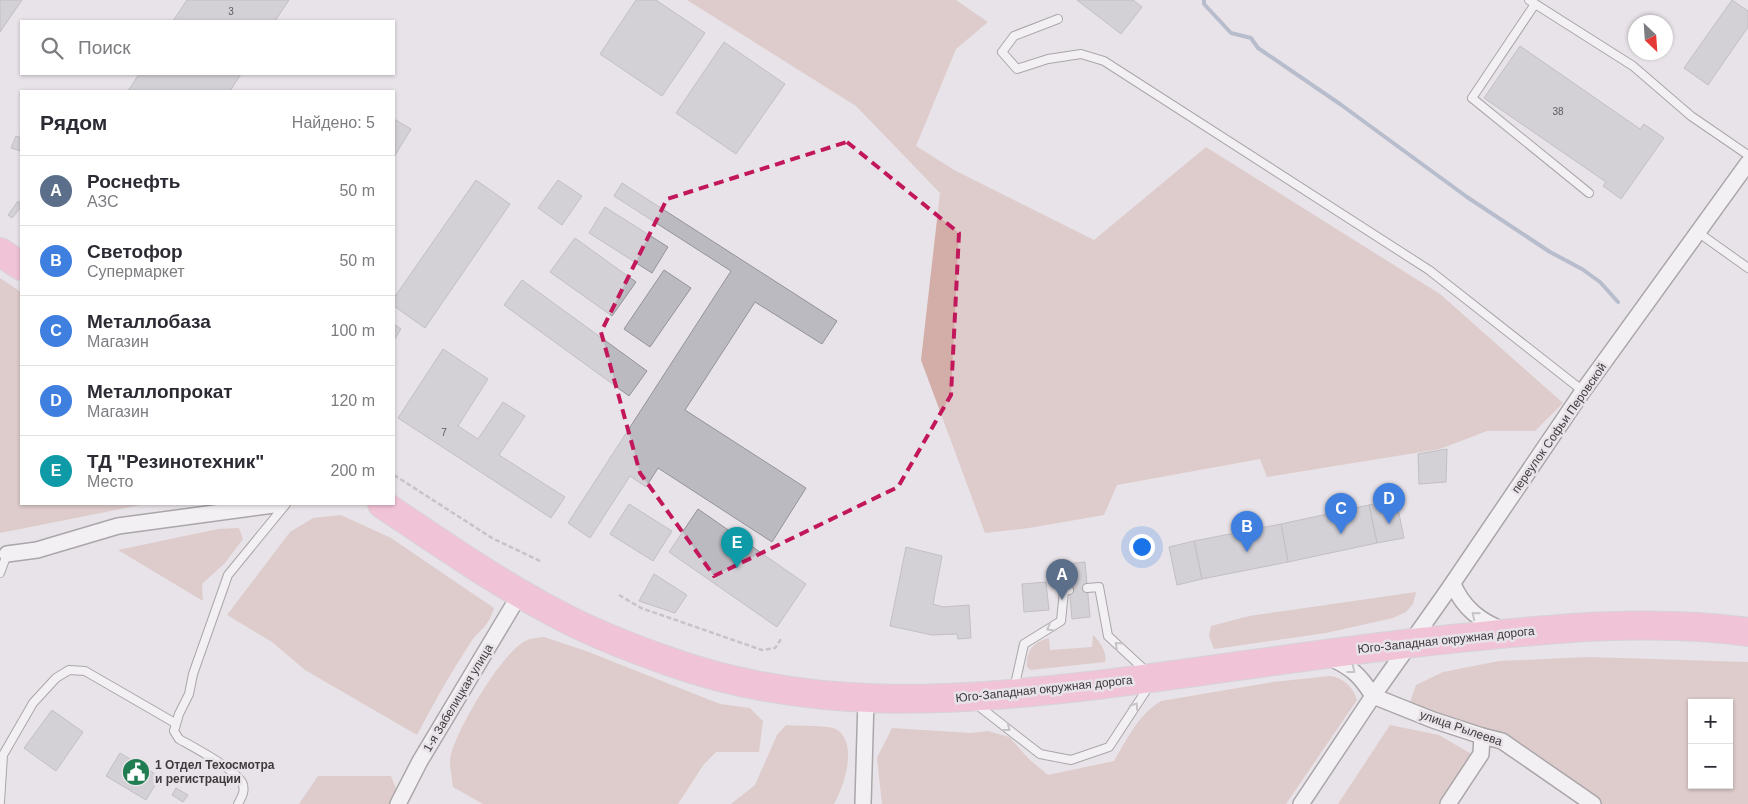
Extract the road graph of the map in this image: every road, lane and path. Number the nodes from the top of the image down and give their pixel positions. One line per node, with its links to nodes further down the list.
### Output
1 (1532, 2): 3 (lane); 5 (lane)
2 (1058, 19): 10 (lane)
3 (1748, 155)
4 (1748, 163): 6 (street, переулок Софьи Перовской)
5 (1589, 194)
6 (1699, 233): 9 (lane); 10 (street, переулок Софьи Перовской)
7 (0, 252): 8 (highway)
8 (20, 265)
9 (1748, 268)
10 (1583, 391): 18 (street, переулок Софьи Перовской)
11 (395, 476): 16 (path)
12 (274, 505): 15 (street)
13 (285, 505): 33 (lane)
14 (384, 505): 21 (highway, Юго-Западная окружная дорога)
15 (4, 555): 17 (lane)
16 (542, 562)
17 (0, 573)
18 (1453, 584): 24 (street, one-way to 18); 26 (street, переулок Софьи Перовской)
19 (1087, 588): 28 (lane, one-way to 19)
20 (1069, 590): 29 (lane, one-way to 29)
21 (520, 594): 32 (highway, Юго-Западная окружная дорога); 37 (street, 1-я Забелицкая улица)
22 (619, 595): 25 (path)
23 (1748, 632): 24 (highway, Юго-Западная окружная дорога)
24 (1509, 633): 26 (highway, Юго-Западная окружная дорога)
25 (781, 639)
26 (1409, 643): 27 (highway, Юго-Западная окружная дорога); 30 (street, переулок Софьи Перовской)
27 (1322, 654): 28 (highway, Юго-Западная окружная дорога); 30 (street, one-way to 30)
28 (1154, 678): 29 (highway, Юго-Западная окружная дорога); 31 (lane, one-way to 28)
29 (1012, 695): 31 (highway, Юго-Западная окружная дорога)
30 (1373, 696): 34 (street, улица Рылеева); 39 (street, переулок Софьи Перовской)
31 (969, 698): 32 (highway, Юго-Западная окружная дорога)
32 (866, 699): 38 (street)
33 (175, 723): 35 (lane); 36 (lane)
34 (1482, 736): 40 (street); 41 (street, улица Рылеева)
35 (0, 802)
36 (238, 804)
37 (398, 804)
38 (864, 804)
39 (1301, 804)
40 (1448, 804)
41 (1592, 804)

